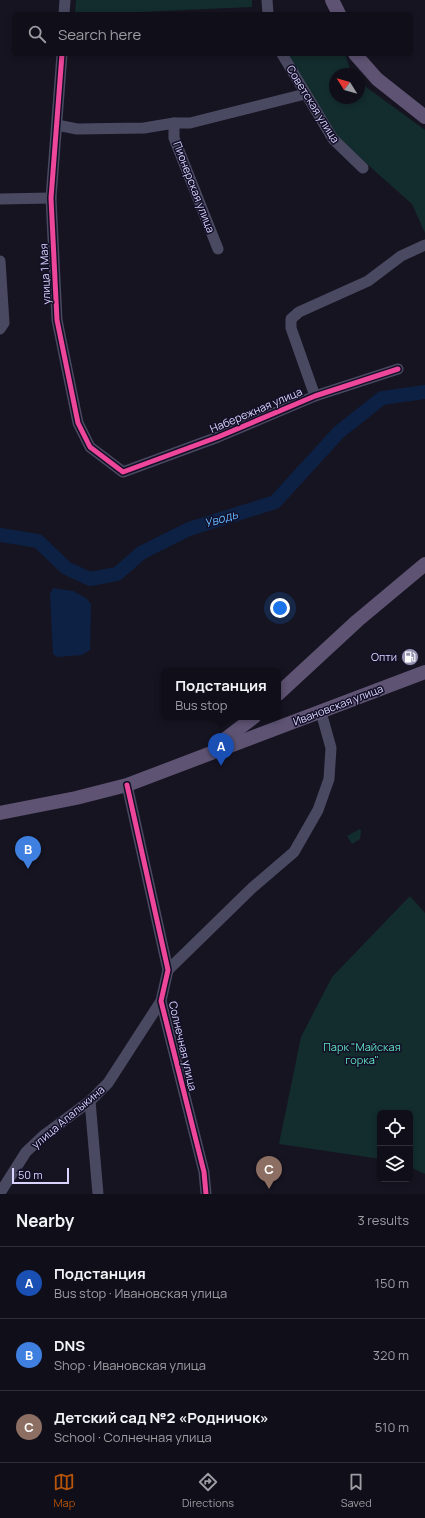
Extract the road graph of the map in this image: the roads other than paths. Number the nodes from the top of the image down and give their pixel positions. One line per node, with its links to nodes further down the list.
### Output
1 (65, 0): 5 (street)
2 (267, 0): 6 (street)
3 (332, 0): 4 (main road)
4 (338, 9)
5 (64, 12)
6 (268, 12)
7 (62, 56): 13 (street, улица 1 Мая)
8 (283, 56): 10 (street, Советская улица)
9 (357, 56): 11 (main road)
10 (305, 94): 12 (street); 14 (street, Советская улица)
11 (422, 114)
12 (174, 123): 13 (street); 18 (street, Пионерская улица)
13 (57, 125): 15 (street, улица 1 Мая)
14 (363, 168)
15 (51, 198): 16 (street); 23 (street, улица 1 Мая)
16 (0, 199)
17 (425, 245): 22 (street)
18 (218, 250)
19 (0, 261): 20 (street)
20 (0, 330)
21 (398, 369): 22 (street, Набережная улица)
22 (314, 396): 23 (street, Набережная улица)
23 (123, 472)
24 (425, 564): 26 (main road)
25 (425, 672): 27 (main road, Ивановская улица)
26 (281, 691)
27 (321, 712): 30 (main road, Ивановская улица); 34 (street)
28 (250, 720): 31 (main road, Ивановская улица)
29 (271, 720): 30 (main road)
30 (280, 727): 31 (main road, Ивановская улица)
31 (206, 754): 32 (main road, Ивановская улица)
32 (127, 785): 33 (main road, Ивановская улица); 34 (street, Солнечная улица)
33 (0, 813)
34 (168, 970): 35 (street, Солнечная улица)
35 (160, 1001): 36 (street, улица Алалыкина); 39 (street, Солнечная улица)
36 (90, 1101): 37 (street, улица Алалыкина); 38 (street)
37 (0, 1193)
38 (98, 1194)
39 (206, 1194)

